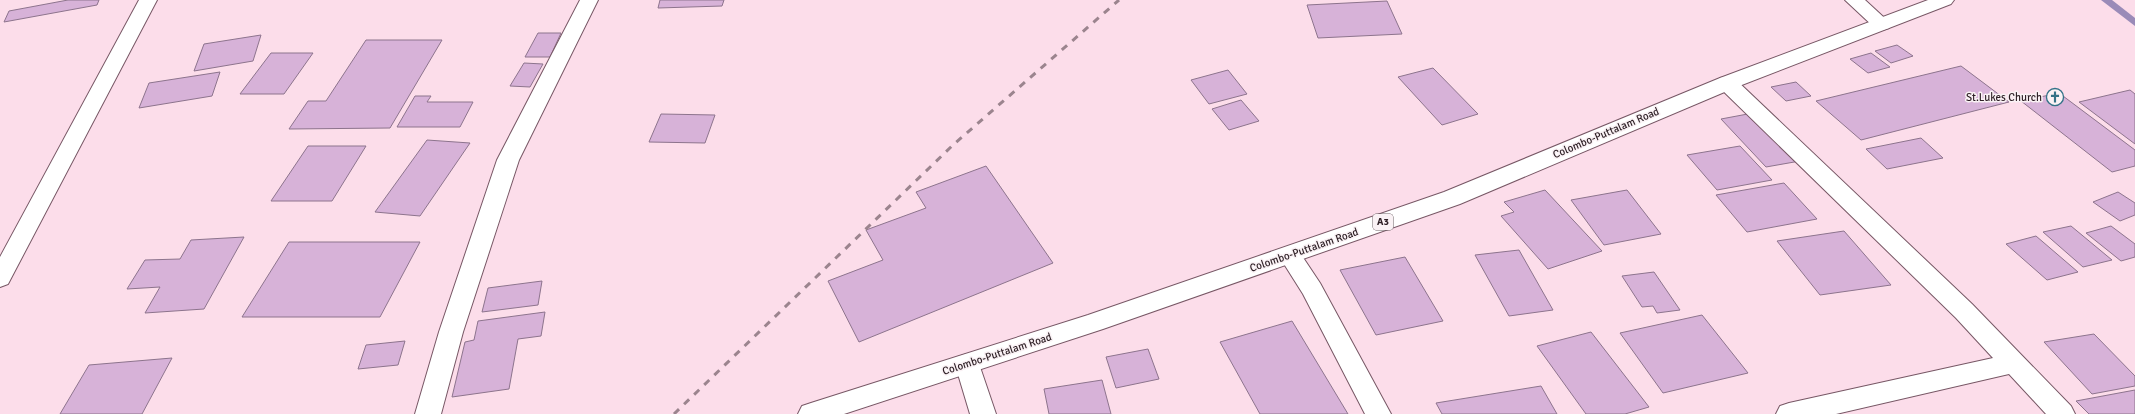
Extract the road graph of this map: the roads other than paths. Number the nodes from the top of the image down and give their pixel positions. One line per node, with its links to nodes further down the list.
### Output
1 (148, 0): 8 (main road)
2 (589, 0): 11 (main road)
3 (1854, 0): 5 (main road)
4 (1945, 0): 5 (main road, Colombo-Puttalam Road / A3)
5 (1882, 24): 6 (main road, Colombo-Puttalam Road / A3)
6 (1727, 83): 7 (main road, Colombo-Puttalam Road / A3); 9 (main road)
7 (1290, 256): 10 (main road, Colombo-Puttalam Road / A3); 14 (main road)
8 (0, 278)
9 (2014, 363): 15 (main road); 16 (main road)
10 (967, 364): 12 (main road, Colombo-Puttalam Road / A3); 13 (main road)
11 (428, 414)
12 (811, 414)
13 (983, 414)
14 (1378, 414)
15 (1789, 414)
16 (2062, 414)

